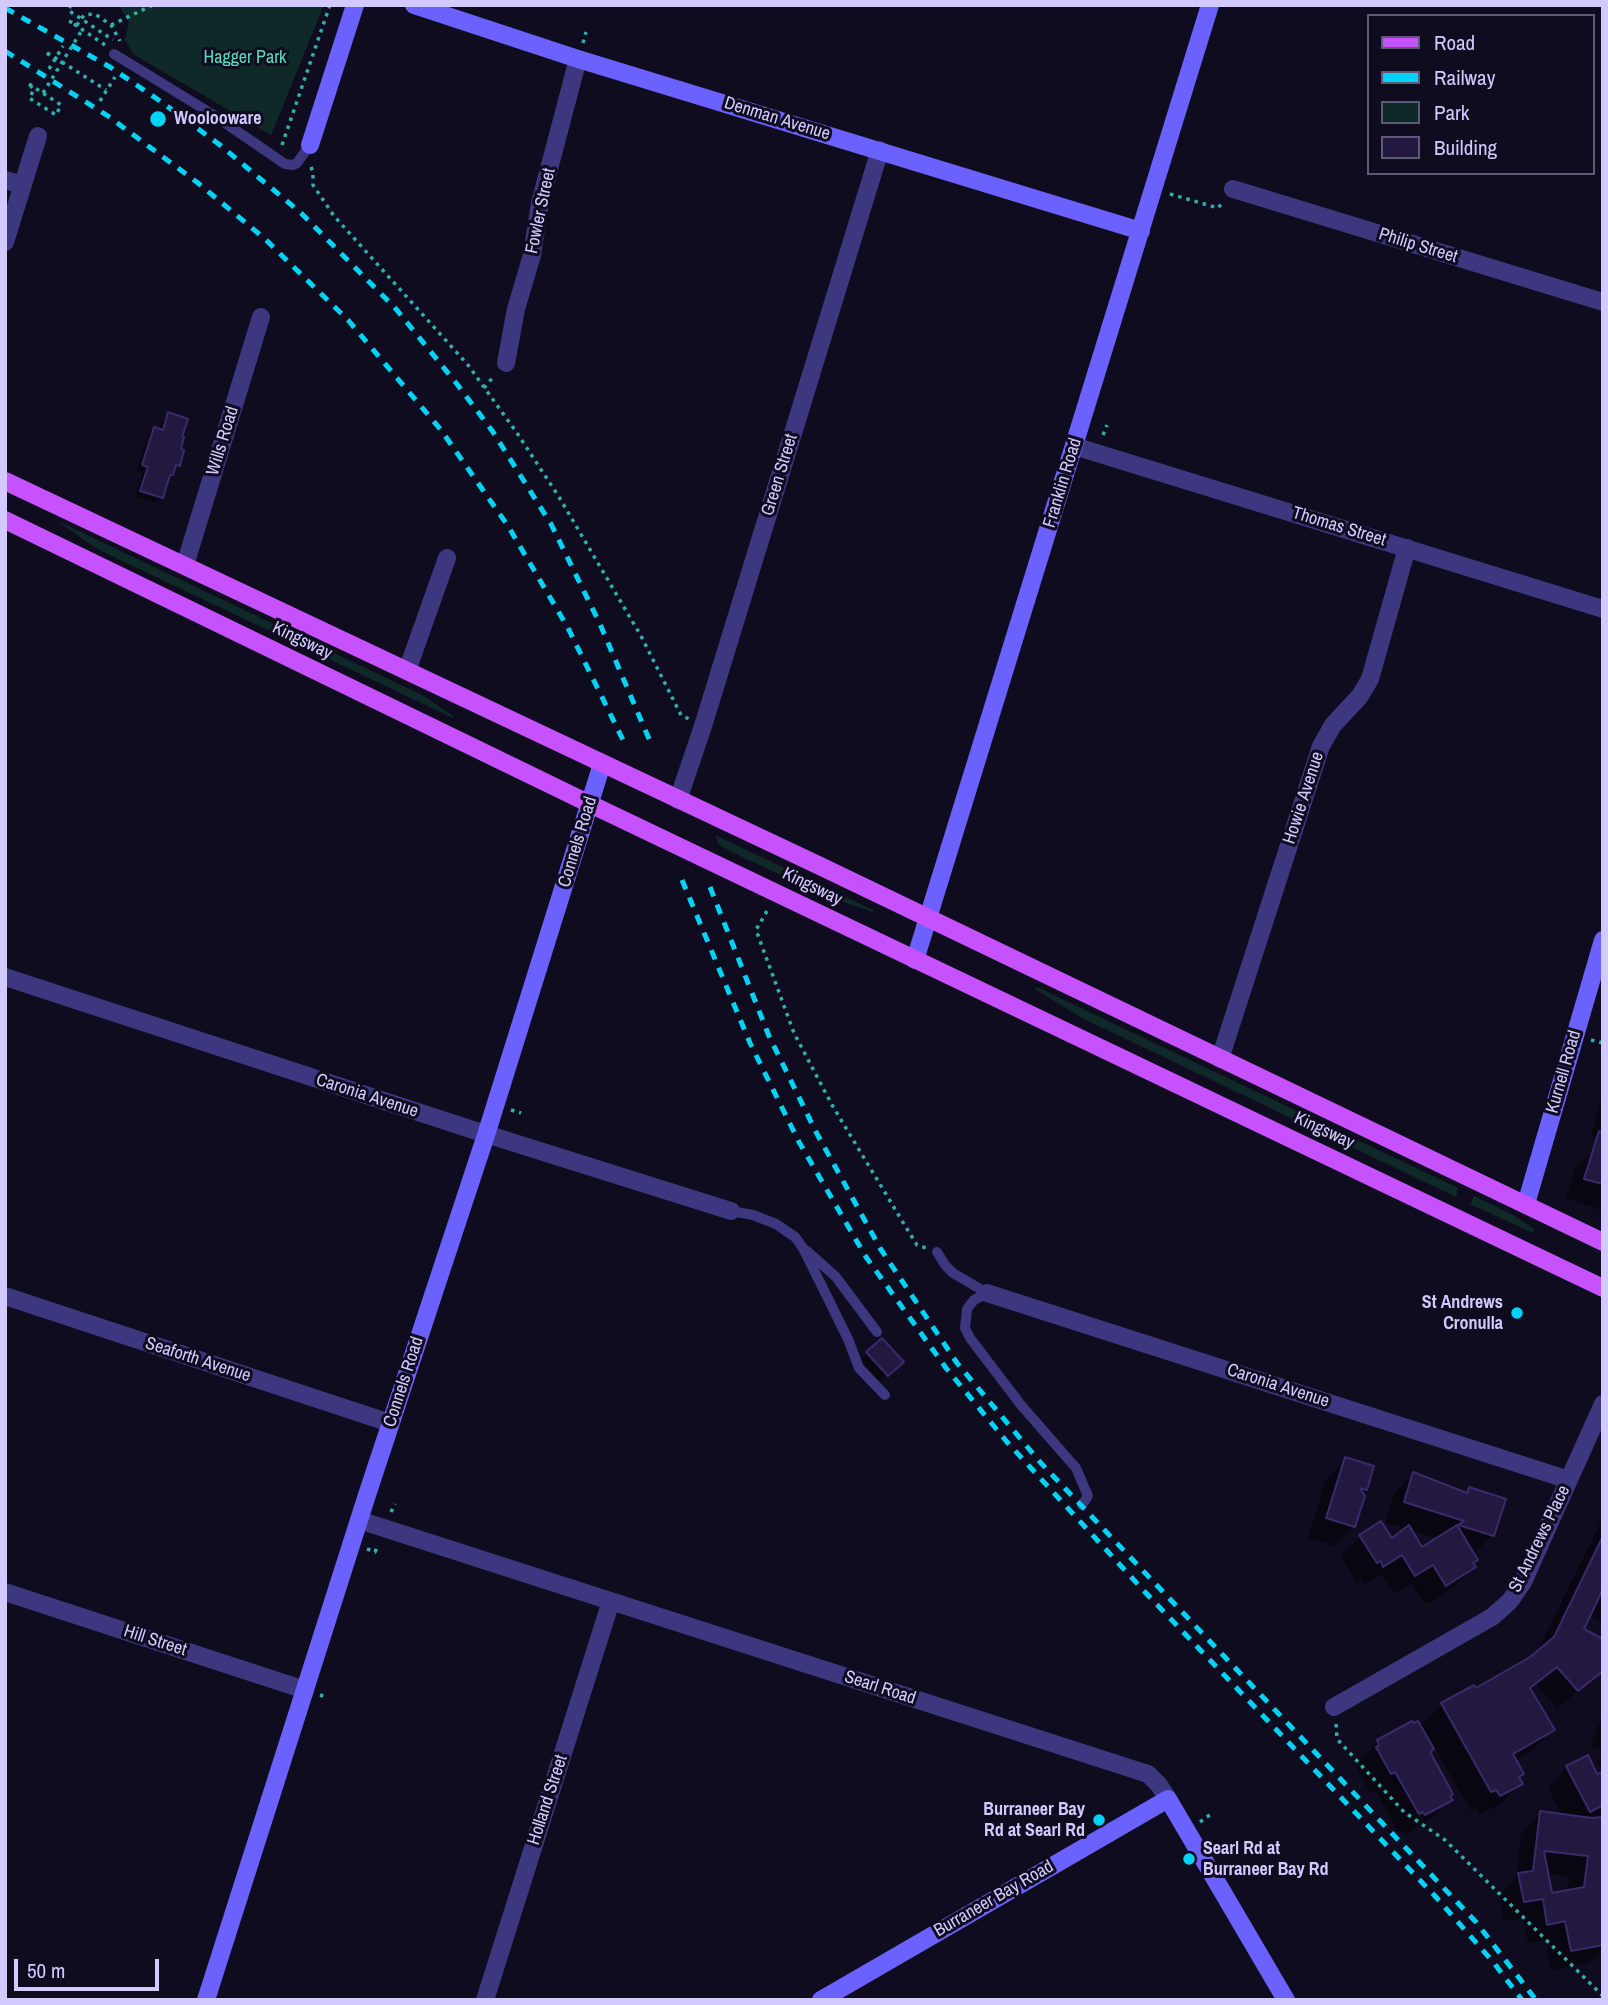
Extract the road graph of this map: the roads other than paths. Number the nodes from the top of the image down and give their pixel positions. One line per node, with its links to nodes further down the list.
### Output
1 (355, 5): 7 (street)
2 (414, 5): 5 (street, Denman Avenue)
3 (1210, 5): 11 (street, Franklin Road)
4 (118, 50): 7 (lane)
5 (578, 59): 8 (street, Denman Avenue); 15 (street, Fowler Street)
6 (38, 136): 9 (street)
7 (307, 150)
8 (880, 150): 11 (street, Denman Avenue); 25 (street, Green Street)
9 (14, 183): 12 (street)
10 (1233, 189): 13 (street, Philip Street)
11 (1141, 231): 16 (street, Franklin Road)
12 (5, 242)
13 (1603, 302)
14 (261, 317): 21 (street, Wills Road)
15 (506, 363)
16 (1074, 446): 19 (street, Thomas Street); 27 (street, Franklin Road)
17 (5, 481): 21 (main road, Kingsway)
18 (5, 520): 26 (main road, Kingsway)
19 (1407, 548): 22 (street, Thomas Street); 31 (street, Howie Avenue)
20 (447, 558): 23 (street)
21 (185, 565): 23 (main road, Kingsway)
22 (1603, 609)
23 (407, 670): 24 (main road, Kingsway)
24 (602, 764): 25 (main road, Kingsway); 26 (street, Connels Road)
25 (678, 800): 27 (main road, Kingsway)
26 (590, 804): 29 (main road, Kingsway); 32 (street, Connels Road)
27 (929, 920): 29 (street, Franklin Road); 31 (main road, Kingsway)
28 (1603, 940): 33 (street, Kurnell Road)
29 (915, 960): 38 (main road, Kingsway)
30 (5, 976): 32 (street, Caronia Avenue)
31 (1220, 1059): 33 (main road, Kingsway)
32 (486, 1135): 34 (street, Caronia Avenue); 44 (street, Connels Road)
33 (1526, 1204): 35 (main road, Kingsway)
34 (731, 1211): 36 (lane)
35 (1603, 1242)
36 (803, 1248): 41 (lane); 42 (lane)
37 (937, 1252): 39 (lane)
38 (1603, 1288)
39 (987, 1293): 45 (street, Caronia Avenue); 46 (lane)
40 (5, 1296): 44 (street, Seaforth Avenue)
41 (877, 1332)
42 (885, 1395)
43 (1603, 1404): 45 (street, St Andrews Place)
44 (390, 1423): 47 (street, Connels Road)
45 (1569, 1480): 51 (street, St Andrews Place)
46 (1082, 1505)
47 (359, 1520): 49 (street, Searl Road); 50 (street, Connels Road)
48 (5, 1592): 50 (street, Hill Street)
49 (611, 1601): 52 (street, Searl Road); 54 (street, Holland Street)
50 (305, 1690): 53 (street, Connels Road)
51 (1334, 1707)
52 (1168, 1799): 55 (street, Burraneer Bay Road); 56 (street, Searl Road)
53 (206, 2000)
54 (485, 2000)
55 (821, 2000)
56 (1286, 2000)

